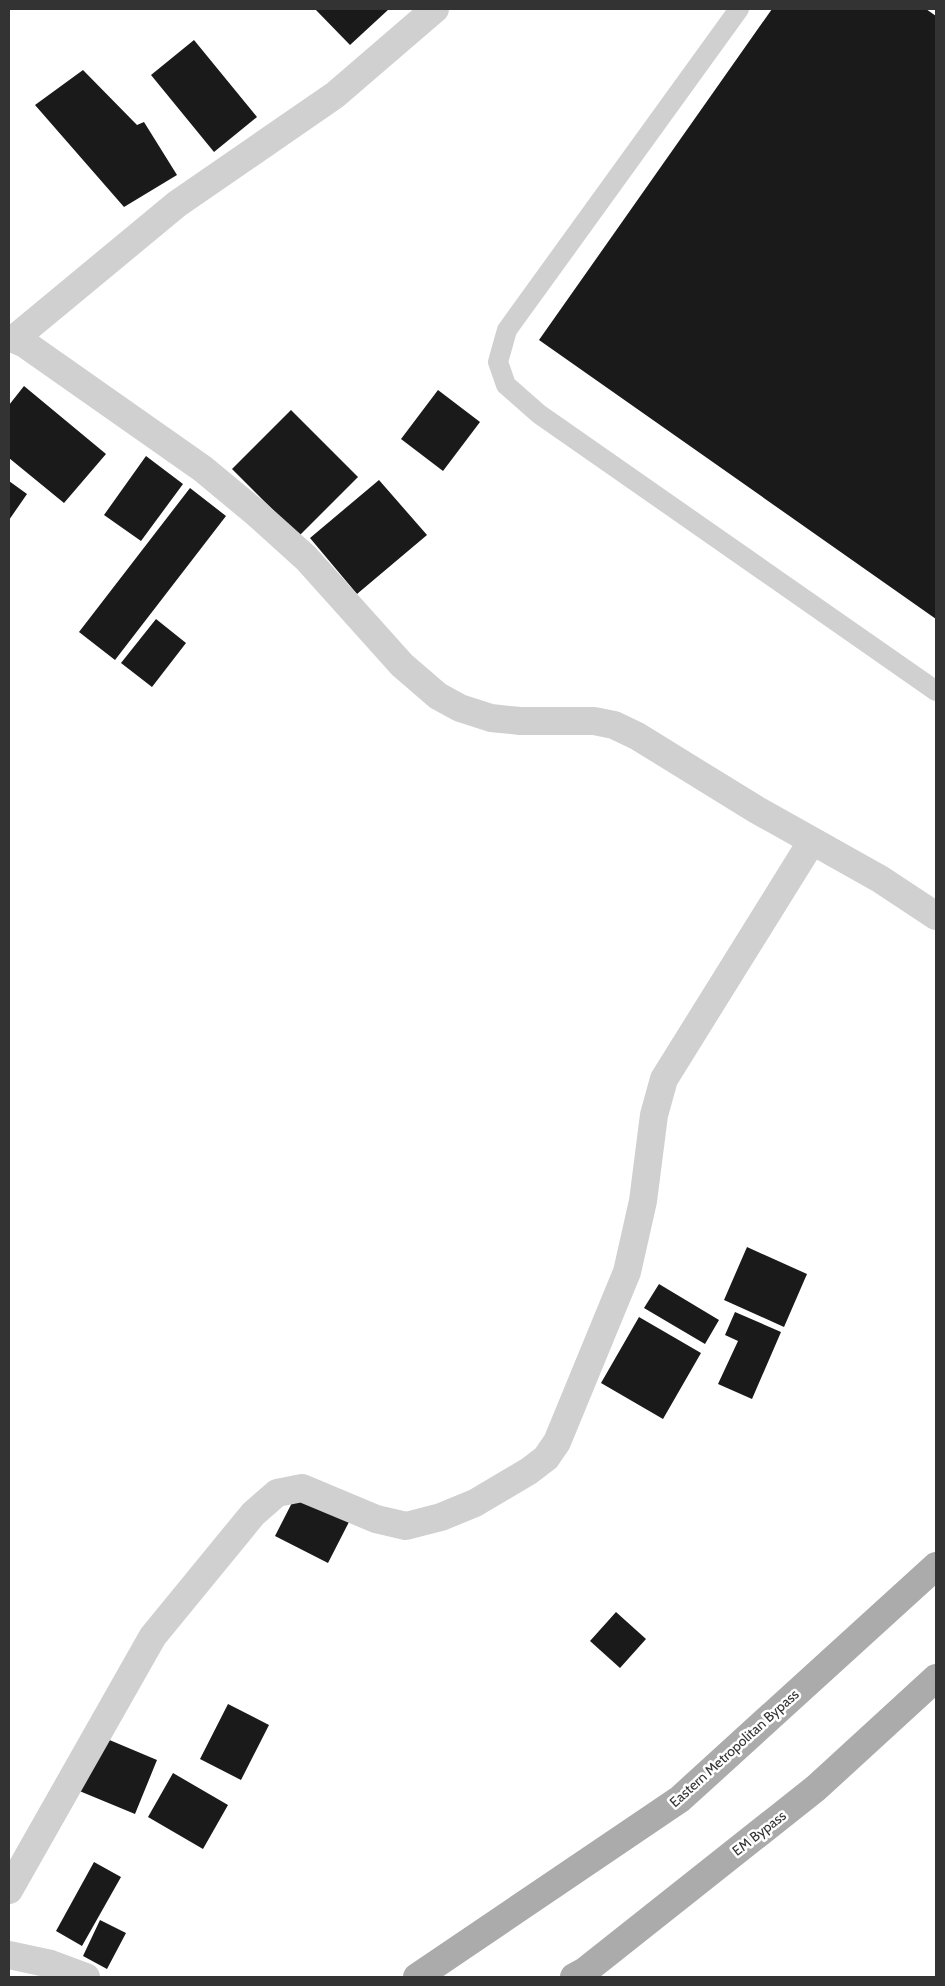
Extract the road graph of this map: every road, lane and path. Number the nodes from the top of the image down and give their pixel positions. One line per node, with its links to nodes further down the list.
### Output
1 (435, 9): 3 (street)
2 (739, 9): 4 (lane)
3 (11, 339): 5 (street)
4 (936, 690)
5 (812, 841): 6 (street); 9 (street)
6 (936, 916)
7 (936, 1566): 12 (main road, Eastern Metropolitan Bypass)
8 (936, 1678): 13 (main road, EM Bypass)
9 (9, 1890)
10 (9, 1956): 11 (street)
11 (86, 1977)
12 (417, 1977)
13 (574, 1977)

